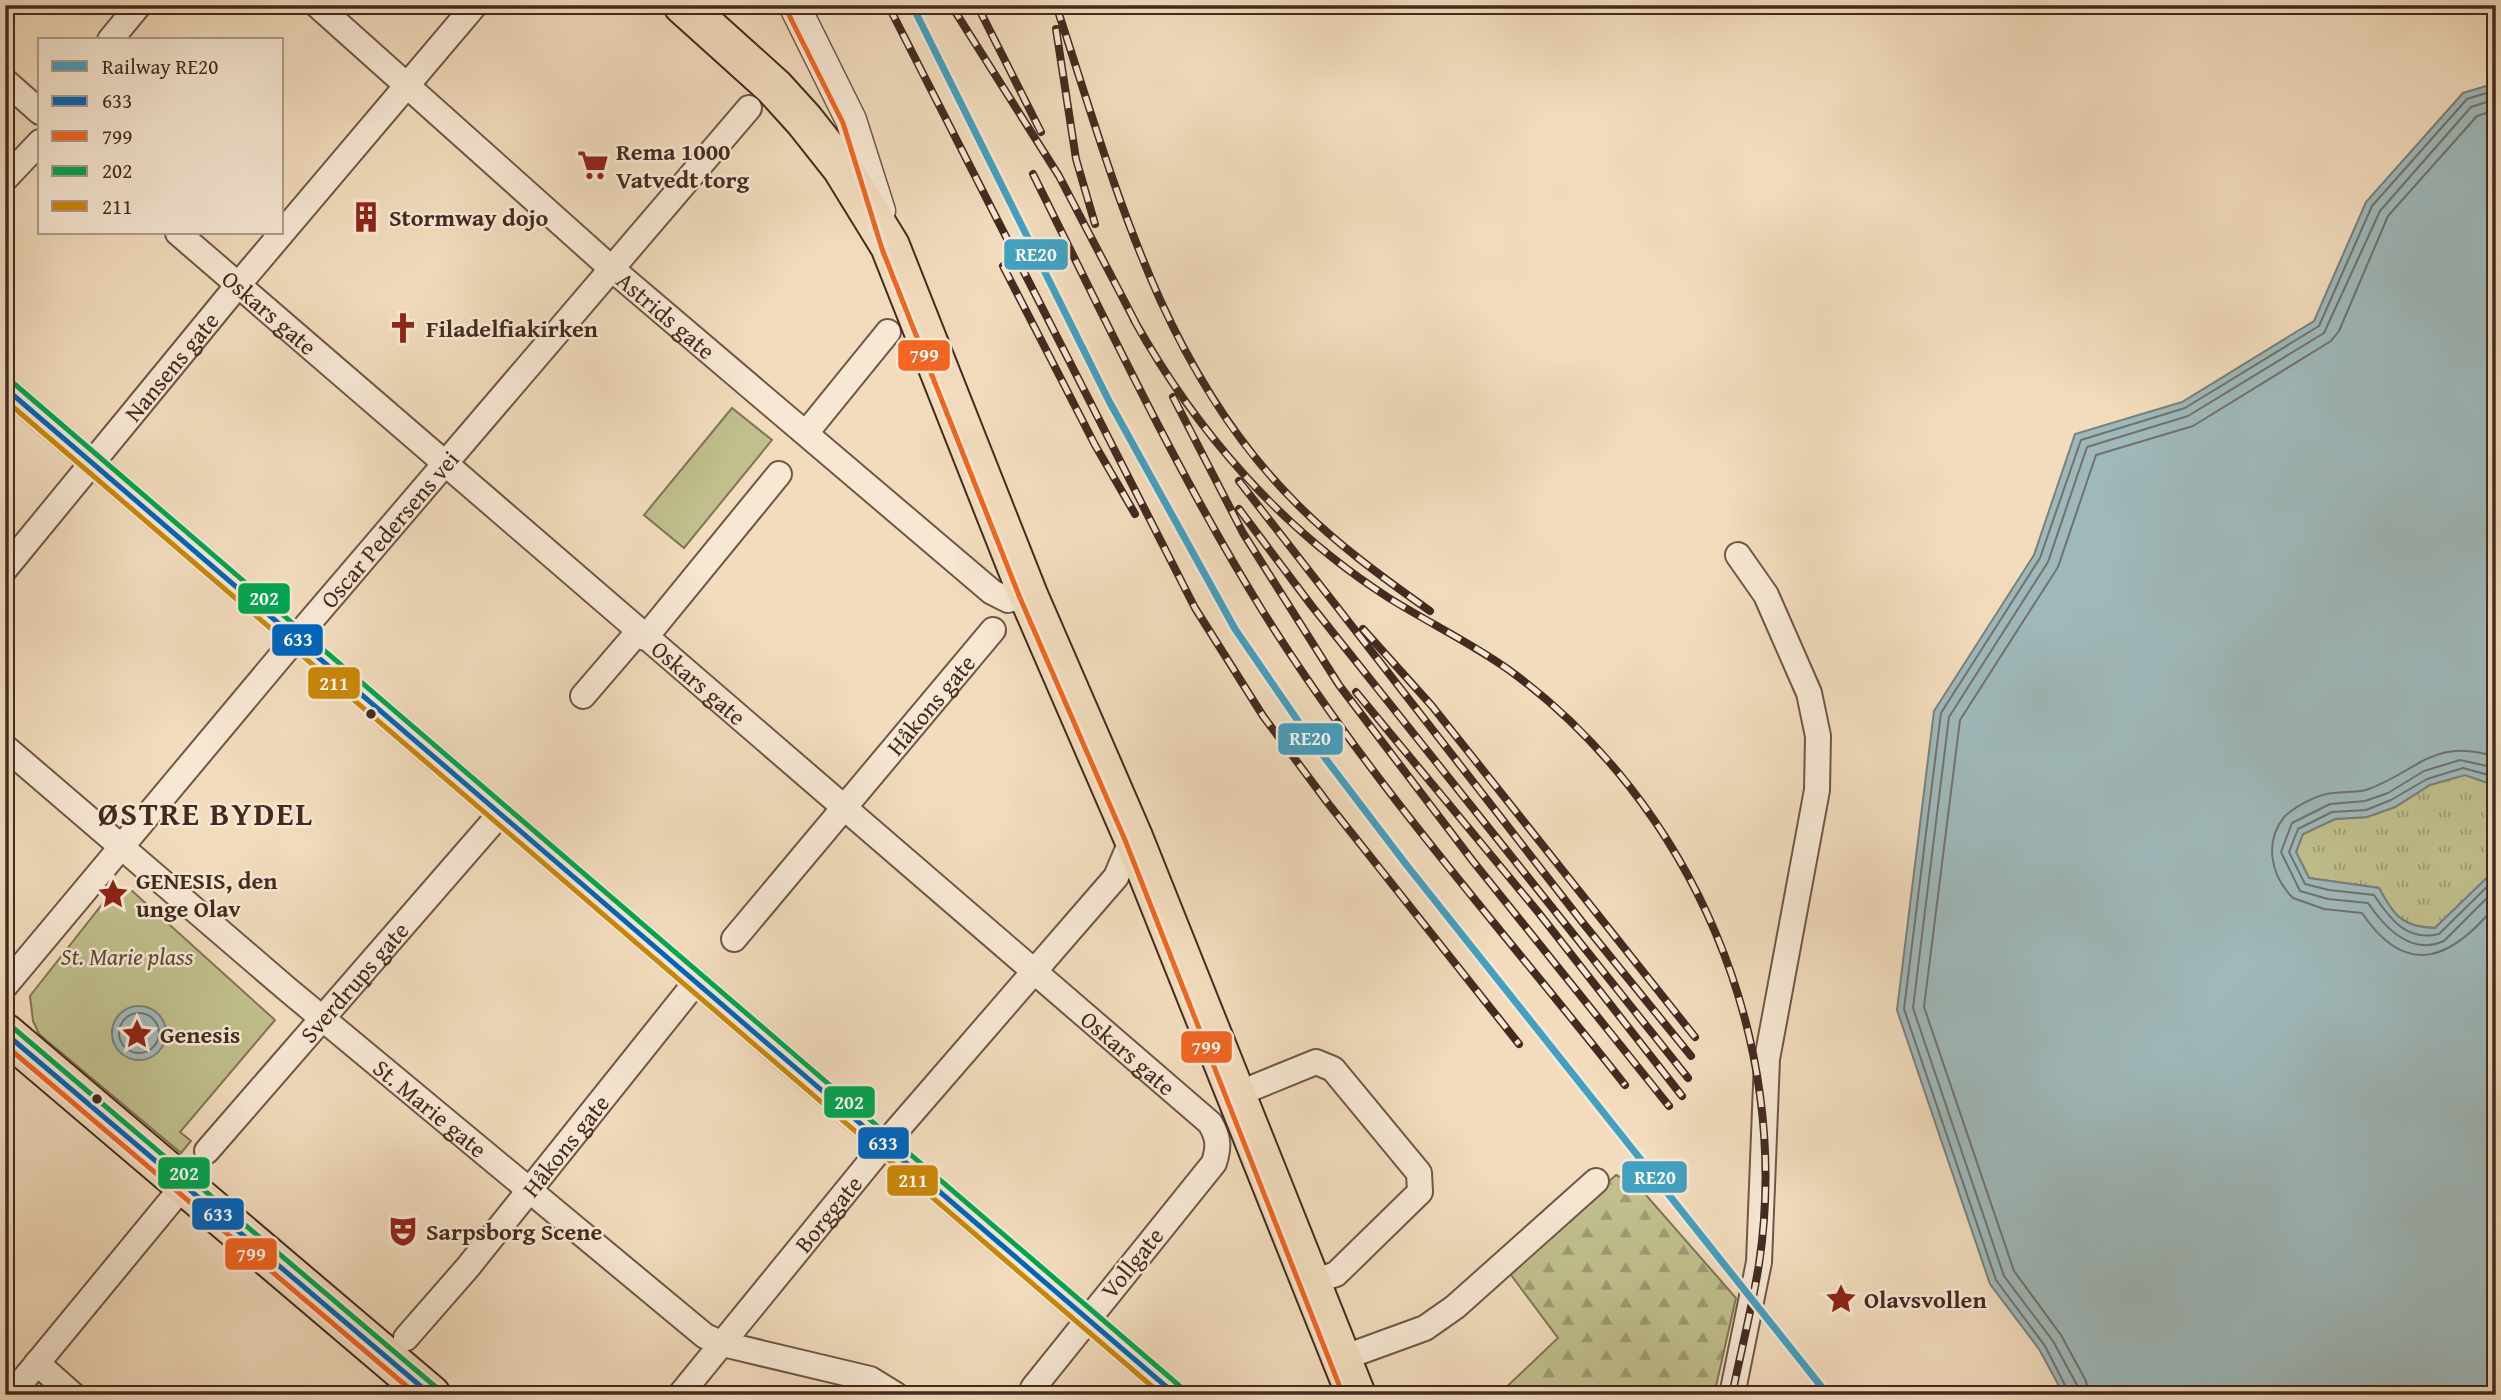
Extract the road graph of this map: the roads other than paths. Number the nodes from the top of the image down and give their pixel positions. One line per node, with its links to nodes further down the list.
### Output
1 (139, 5): 6 (street)
2 (317, 5): 8 (street, Astrids gate)
3 (475, 5): 8 (street, Nansens gate)
4 (683, 5): 16 (main road)
5 (794, 5): 16 (street)
6 (112, 38)
7 (5, 80): 10 (street)
8 (408, 85): 13 (street, Nansens gate); 17 (street, Astrids gate)
9 (749, 108): 17 (street, Oscar Pedersens vei)
10 (38, 110)
11 (38, 144): 12 (street)
12 (5, 179)
13 (284, 231)
14 (179, 234): 18 (street, Oskars gate)
15 (281, 234): 18 (street, Nansens gate)
16 (890, 246): 27 (main road)
17 (612, 269): 21 (street, Astrids gate); 23 (street, Oscar Pedersens vei)
18 (238, 285): 22 (street, Nansens gate); 23 (street, Oskars gate)
19 (888, 332): 21 (street)
20 (5, 388): 22 (street)
21 (806, 433): 27 (street, Astrids gate)
22 (93, 463): 26 (street, Nansens gate); 30 (street)
23 (445, 464): 29 (street, Oskars gate); 30 (street, Oscar Pedersens vei)
24 (779, 474): 29 (street)
25 (1738, 555): 63 (street)
26 (5, 569)
27 (1028, 595): 35 (main road)
28 (993, 629): 33 (street, Håkons gate)
29 (641, 635): 31 (street); 33 (street, Oskars gate)
30 (296, 638): 34 (street); 36 (street, Oscar Pedersens vei)
31 (583, 696)
32 (5, 747): 36 (street, St. Marie gate)
33 (845, 807): 37 (street, Håkons gate); 38 (street, Oskars gate)
34 (500, 814): 39 (street); 41 (street, Sverdrups gate)
35 (1133, 837): 38 (street, Borggate); 43 (main road)
36 (122, 849): 40 (street, Oscar Pedersens vei); 41 (street, St. Marie gate)
37 (734, 939)
38 (1034, 970): 44 (street, Oskars gate); 45 (street, Borggate)
39 (696, 982): 45 (street); 49 (street, Håkons gate)
40 (5, 986)
41 (321, 1017): 46 (street, Sverdrups gate); 49 (street, St. Marie gate)
42 (5, 1033): 48 (main road)
43 (1235, 1095): 50 (main road); 50 (street)
44 (1217, 1134): 51 (street, Vollgate)
45 (883, 1146): 51 (street); 53 (street, Borggate)
46 (206, 1151)
47 (1595, 1181): 55 (street)
48 (184, 1185): 54 (street); 59 (main road)
49 (528, 1188): 52 (street, Håkons gate); 53 (street, St. Marie gate)
50 (1310, 1283): 55 (main road)
51 (1087, 1317): 56 (street, Vollgate); 62 (street)
52 (406, 1338)
53 (723, 1344): 60 (street, Borggate); 61 (street, St. Marie gate)
54 (37, 1363): 57 (street); 58 (street)
55 (1350, 1384)
56 (1033, 1388)
57 (11, 1395)
58 (73, 1395)
59 (431, 1395)
60 (680, 1395)
61 (896, 1395)
62 (1176, 1395)
63 (1732, 1395)

